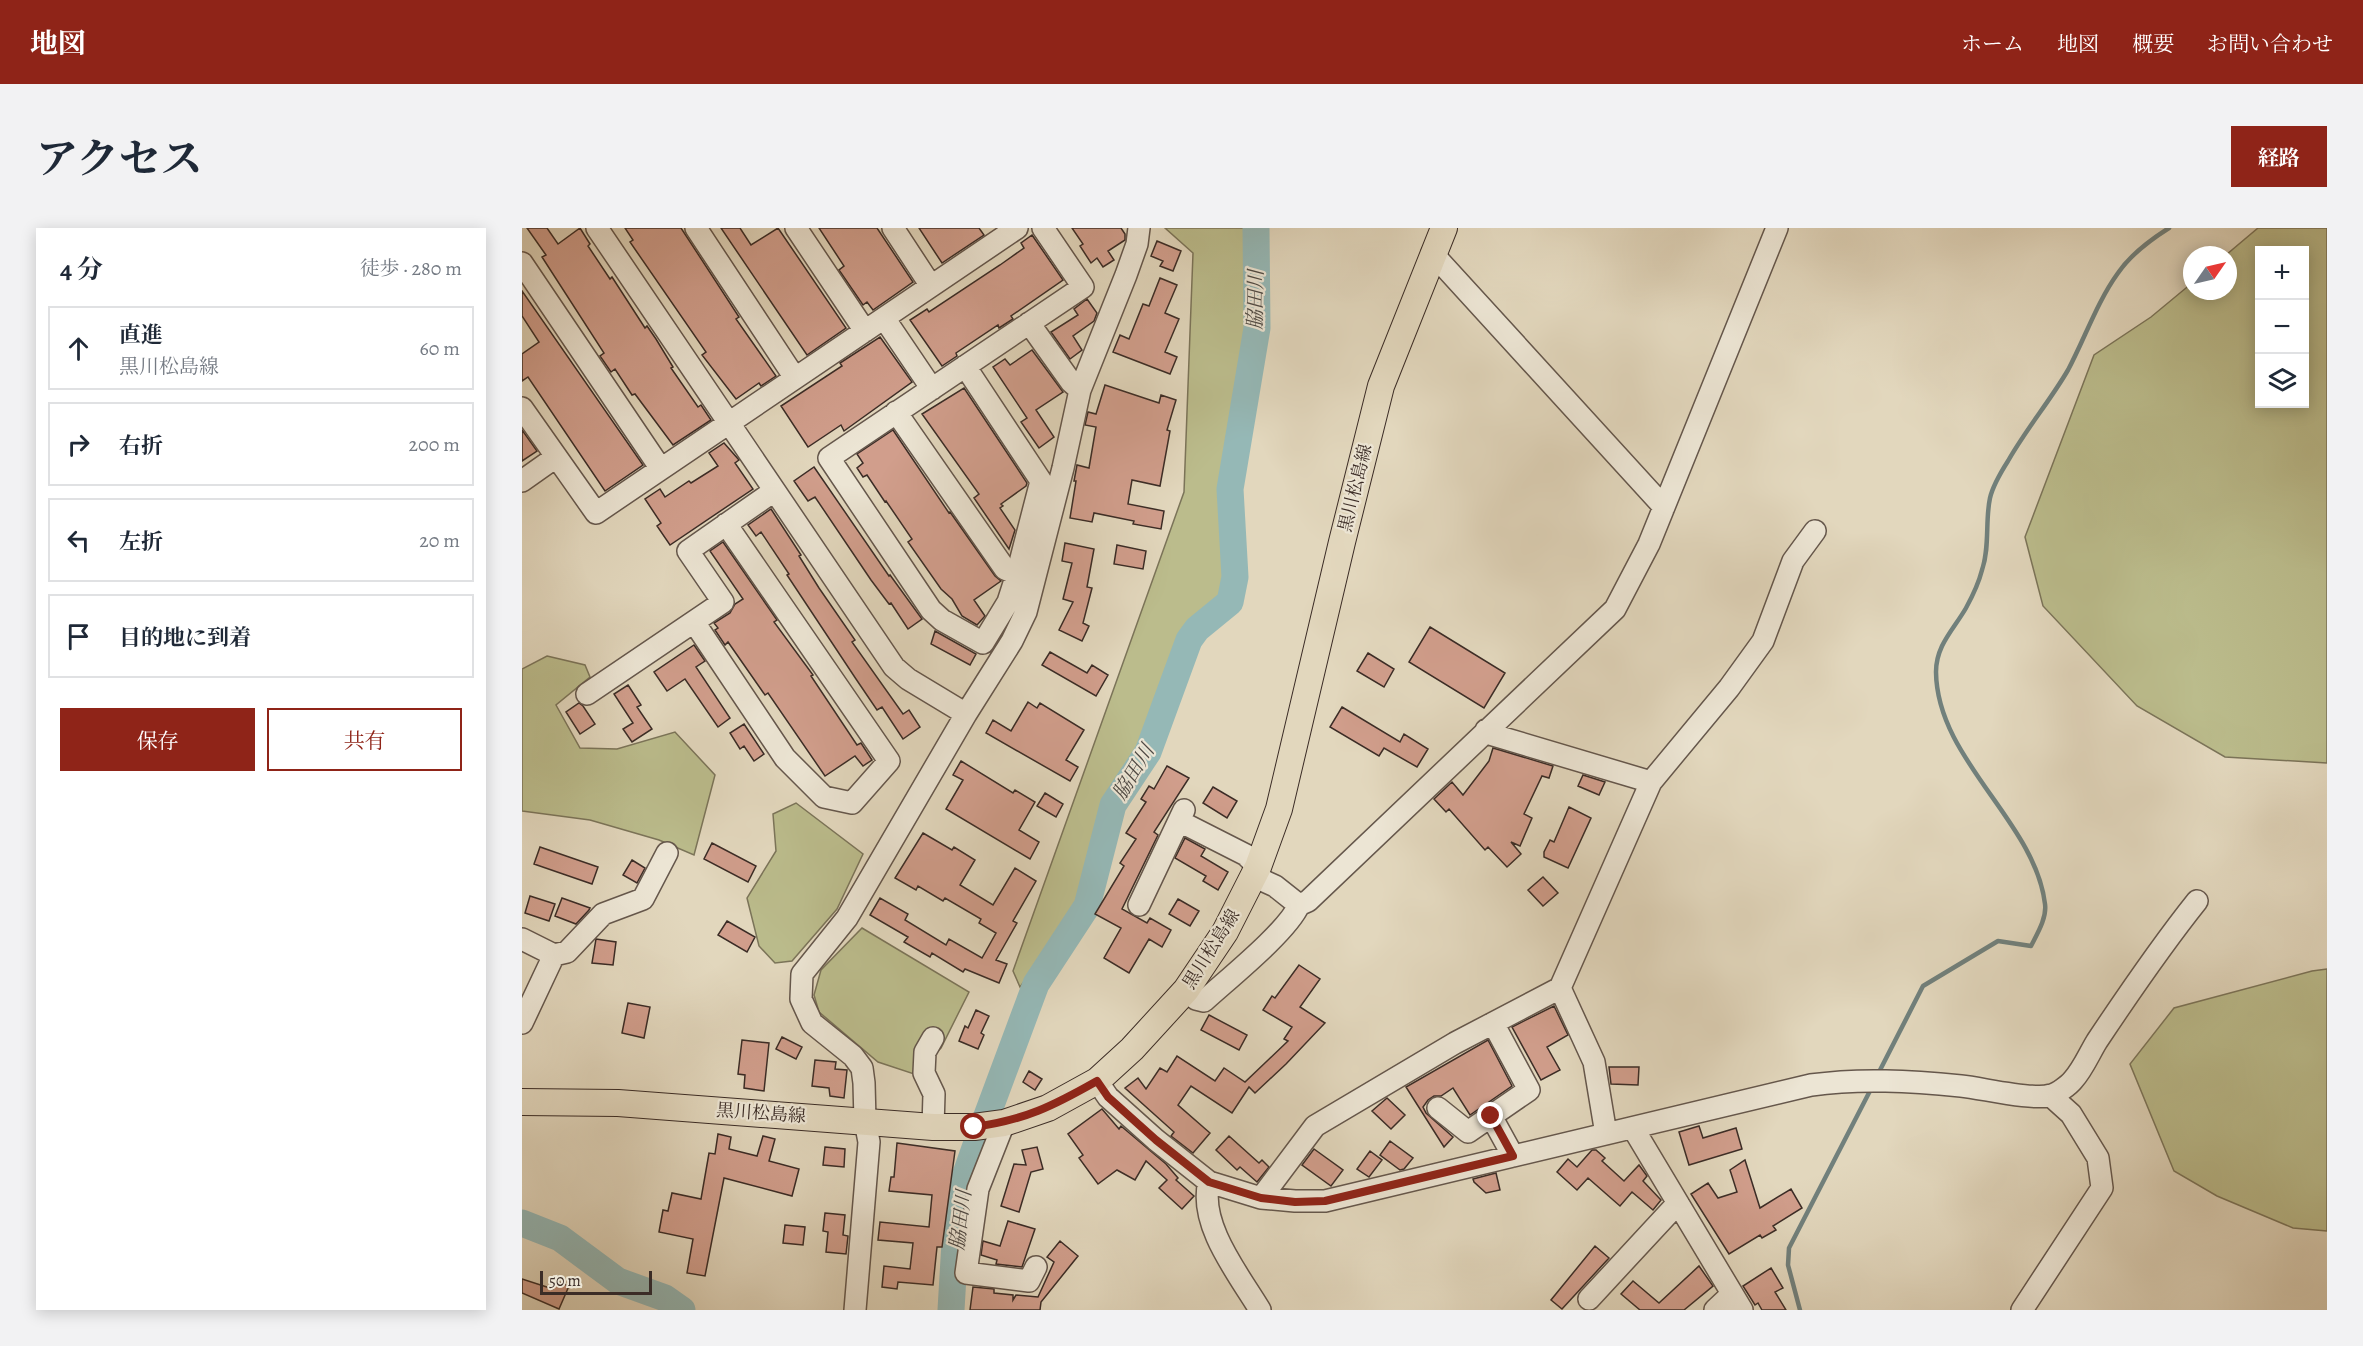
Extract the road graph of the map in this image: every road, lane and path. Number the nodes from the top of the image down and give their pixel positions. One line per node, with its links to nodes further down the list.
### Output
1 (597, 228): 22 (street)
2 (696, 228): 17 (street)
3 (796, 228): 15 (street)
4 (893, 228): 12 (street)
5 (1043, 228): 14 (street)
6 (1139, 228): 19 (street)
7 (1444, 228): 10 (main road, 黒川松島線)
8 (1777, 228): 27 (street)
9 (1003, 232): 12 (street)
10 (1432, 253): 27 (street); 37 (main road, 黒川松島線)
11 (522, 263): 24 (street)
12 (931, 286): 13 (street)
13 (884, 318): 15 (street); 18 (street)
14 (1029, 323): 16 (street); 19 (street)
15 (865, 331): 17 (street)
16 (965, 366): 18 (street); 30 (street)
17 (795, 378): 22 (street)
18 (932, 389): 21 (street)
19 (1080, 390): 33 (street)
20 (522, 408): 23 (street)
21 (896, 412): 30 (street); 30 (street)
22 (729, 423): 24 (street); 26 (street)
23 (556, 457): 24 (street); 25 (street)
24 (661, 469)
25 (522, 481)
26 (774, 491): 28 (street); 33 (street)
27 (1664, 507): 34 (street)
28 (726, 524): 31 (street); 31 (street)
29 (1815, 531): 35 (street)
30 (1017, 574)
31 (694, 622): 32 (street)
32 (587, 694)
33 (966, 714): 53 (street)
34 (1486, 730): 35 (street); 40 (street)
35 (1651, 782): 43 (street)
36 (667, 853): 42 (street)
37 (1255, 872): 39 (street); 40 (street); 44 (main road, 黒川松島線)
38 (2197, 901): 49 (street)
39 (1139, 905)
40 (1299, 905): 44 (street)
41 (522, 939): 42 (street)
42 (554, 955): 45 (street)
43 (1560, 988): 46 (street); 57 (street)
44 (1186, 990): 48 (main road, 黒川松島線)
45 (522, 1023)
46 (1493, 1023): 52 (street); 60 (street)
47 (933, 1038): 55 (street)
48 (1097, 1081): 54 (main road, 黒川松島線); 59 (street)
49 (2051, 1096): 56 (street); 68 (street)
50 (522, 1102): 53 (main road, 黒川松島線)
51 (1438, 1108): 52 (street)
52 (1491, 1116): 58 (street)
53 (865, 1121): 55 (main road, 黒川松島線); 65 (street)
54 (1004, 1123): 55 (main road, 黒川松島線); 62 (street)
55 (933, 1126)
56 (1633, 1128): 57 (street); 61 (street)
57 (1606, 1134): 58 (street)
58 (1513, 1156): 60 (street)
59 (1209, 1182): 60 (street); 66 (street)
60 (1261, 1198)
61 (1678, 1203): 63 (street); 64 (street)
62 (1036, 1267)
63 (1589, 1299)
64 (1737, 1302): 67 (street)
65 (855, 1310)
66 (1260, 1310)
67 (1714, 1310)
68 (2022, 1310)

